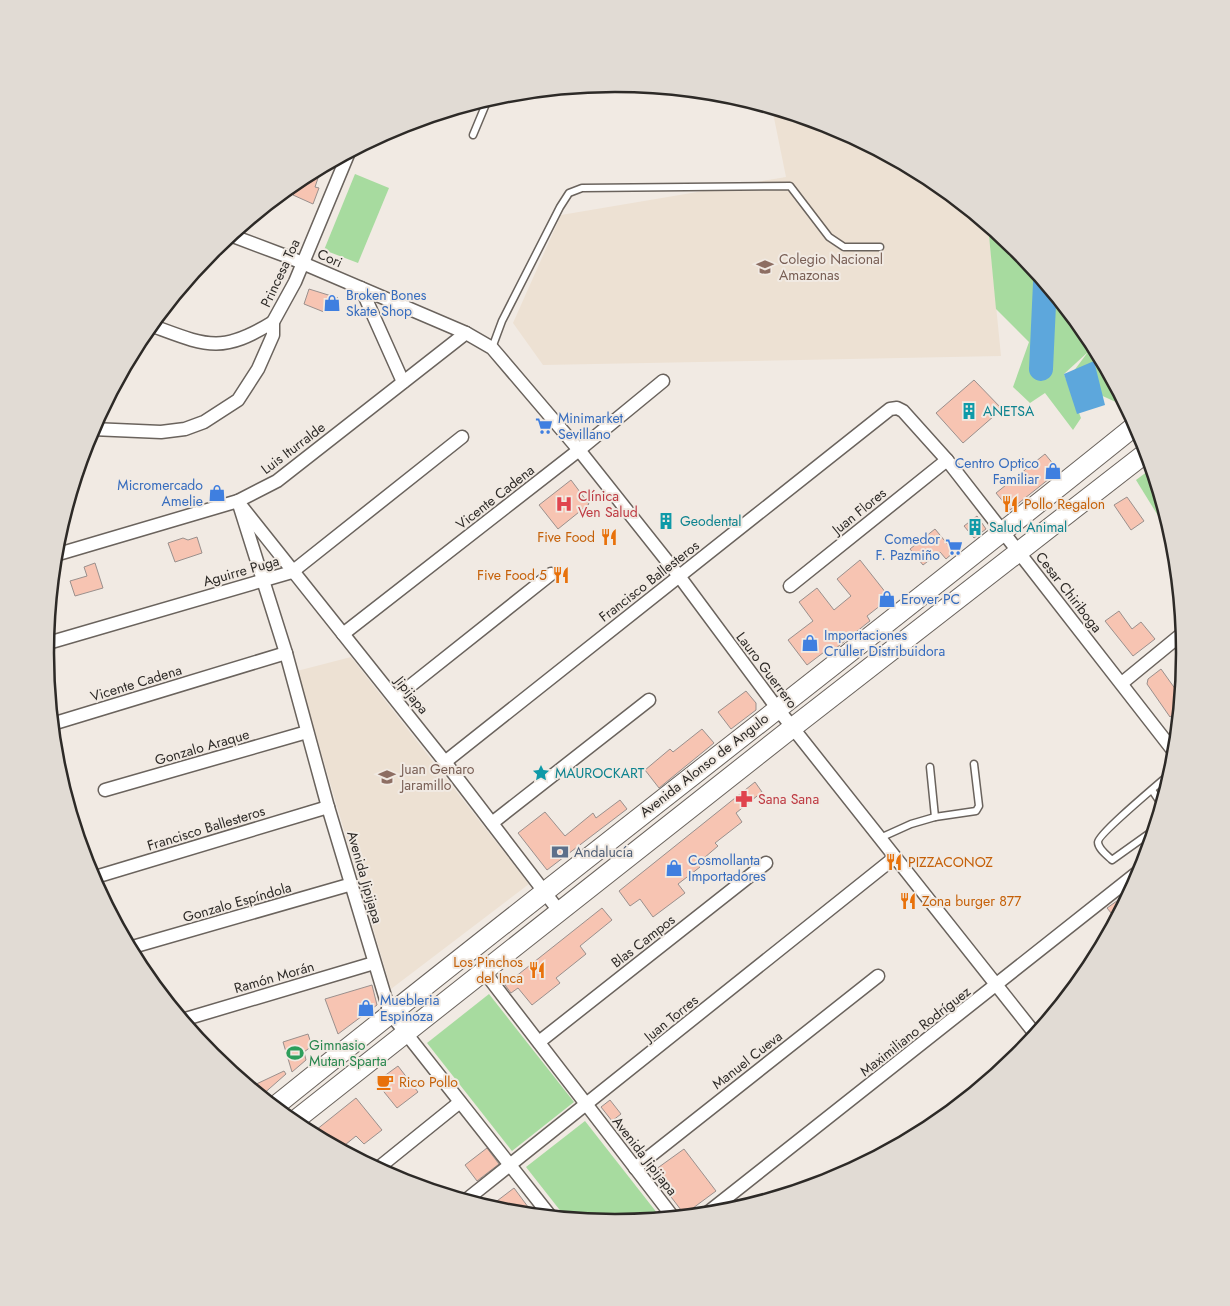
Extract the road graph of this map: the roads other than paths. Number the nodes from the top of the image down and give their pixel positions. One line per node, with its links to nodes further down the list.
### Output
1 (484, 108): 2 (lane)
2 (472, 135)
3 (343, 163): 6 (street, Princesa Toa)
4 (238, 238): 6 (street, Cori)
5 (880, 247): 11 (lane)
6 (303, 263): 7 (street, Cori); 8 (street, Princesa Toa)
7 (361, 288): 10 (street, Cori); 13 (street)
8 (273, 322): 9 (street); 15 (street, Princesa Toa)
9 (158, 328)
10 (466, 333): 11 (street, Lauro Guerrero); 13 (street, Luis Iturralde)
11 (492, 348): 18 (street, Lauro Guerrero)
12 (663, 381): 18 (street, Vicente Cadena)
13 (402, 382): 21 (street, Luis Iturralde)
14 (897, 408): 20 (street, Cesar Chiriboga); 27 (street, Francisco Ballesteros)
15 (100, 429)
16 (1130, 430): 22 (main road, Avenida Alonso de Angulo)
17 (462, 437): 25 (street, Aguirre Puga)
18 (579, 450): 27 (street, Lauro Guerrero); 30 (street, Vicente Cadena)
19 (1141, 457): 24 (main road, Avenida Alonso de Angulo)
20 (947, 460): 22 (street, Cesar Chiriboga); 29 (street, Juan Flores)
21 (238, 501): 23 (street, Luis Iturralde); 25 (street, Jipijapa); 28 (street, Avenida Jipijapa)
22 (1003, 532): 24 (street, Cesar Chiriboga); 37 (main road, Avenida Alonso de Angulo)
23 (64, 551)
24 (1020, 553): 34 (street, Cesar Chiriboga); 39 (main road, Avenida Alonso de Angulo)
25 (292, 572): 28 (street, Aguirre Puga); 30 (street, Jipijapa)
26 (551, 574): 35 (street)
27 (679, 576): 37 (street, Lauro Guerrero); 42 (street, Francisco Ballesteros)
28 (261, 580): 32 (street, Aguirre Puga); 33 (street, Avenida Jipijapa)
29 (790, 586)
30 (343, 634): 35 (street, Jipijapa)
31 (1176, 639): 34 (street)
32 (54, 641)
33 (286, 653): 38 (street, Vicente Cadena); 40 (street, Avenida Jipijapa)
34 (1122, 683): 41 (street, Cesar Chiriboga)
35 (395, 698): 42 (street, Jipijapa)
36 (649, 700): 51 (street)
37 (777, 708): 39 (street, Lauro Guerrero); 59 (main road, Avenida Alonso de Angulo)
38 (59, 722)
39 (792, 728): 53 (street, Lauro Guerrero); 60 (main road, Avenida Alonso de Angulo)
40 (308, 732): 46 (street, Gonzalo Araque); 49 (street, Avenida Jipijapa)
41 (1168, 744)
42 (445, 762): 51 (street, Jipijapa)
43 (974, 764): 50 (lane)
44 (930, 767): 50 (lane)
45 (1160, 782): 47 (lane)
46 (105, 790)
47 (1152, 790): 48 (lane); 52 (lane)
48 (1157, 798)
49 (328, 807): 56 (street, Francisco Ballesteros); 58 (street, Avenida Jipijapa)
50 (935, 817): 53 (lane)
51 (492, 823): 59 (street, Jipijapa)
52 (1145, 837)
53 (880, 838): 54 (street, Lauro Guerrero)
54 (894, 858): 65 (street, Lauro Guerrero); 73 (street, Juan Torres)
55 (766, 863): 70 (street, Blas Campos)
56 (100, 876)
57 (1127, 882): 65 (street, Maximiliano Rodríguez)
58 (352, 884): 61 (street, Gonzalo Espíndola); 62 (street, Avenida Jipijapa)
59 (543, 891): 60 (street, Jipijapa); 66 (main road, Avenida Alonso de Angulo)
60 (559, 911): 63 (main road, Avenida Alonso de Angulo)
61 (136, 946)
62 (374, 963): 66 (street, Avenida Jipijapa); 67 (street, Ramón Morán)
63 (483, 970): 69 (main road, Avenida Alonso de Angulo); 70 (street, Avenida Jipijapa)
64 (878, 976): 77 (street, Manuel Cueva)
65 (998, 985): 68 (street, Lauro Guerrero); 79 (street, Maximiliano Rodríguez)
66 (390, 1013): 69 (street, Avenida Jipijapa); 72 (main road, Avenida Alonso de Angulo)
67 (189, 1018)
68 (1031, 1029)
69 (406, 1033): 71 (street, Avenida Jipijapa); 74 (main road, Avenida Alonso de Angulo)
70 (539, 1042): 73 (street, Avenida Jipijapa)
71 (460, 1102): 75 (street); 76 (street, Avenida Jipijapa)
72 (279, 1103)
73 (587, 1105): 76 (street, Juan Torres); 77 (street, Avenida Jipijapa)
74 (299, 1117)
75 (383, 1164)
76 (510, 1165): 78 (street, Juan Torres); 80 (street, Avenida Jipijapa)
77 (635, 1168): 81 (street, Avenida Jipijapa)
78 (472, 1195)
79 (719, 1204)
80 (545, 1209)
81 (668, 1211)

